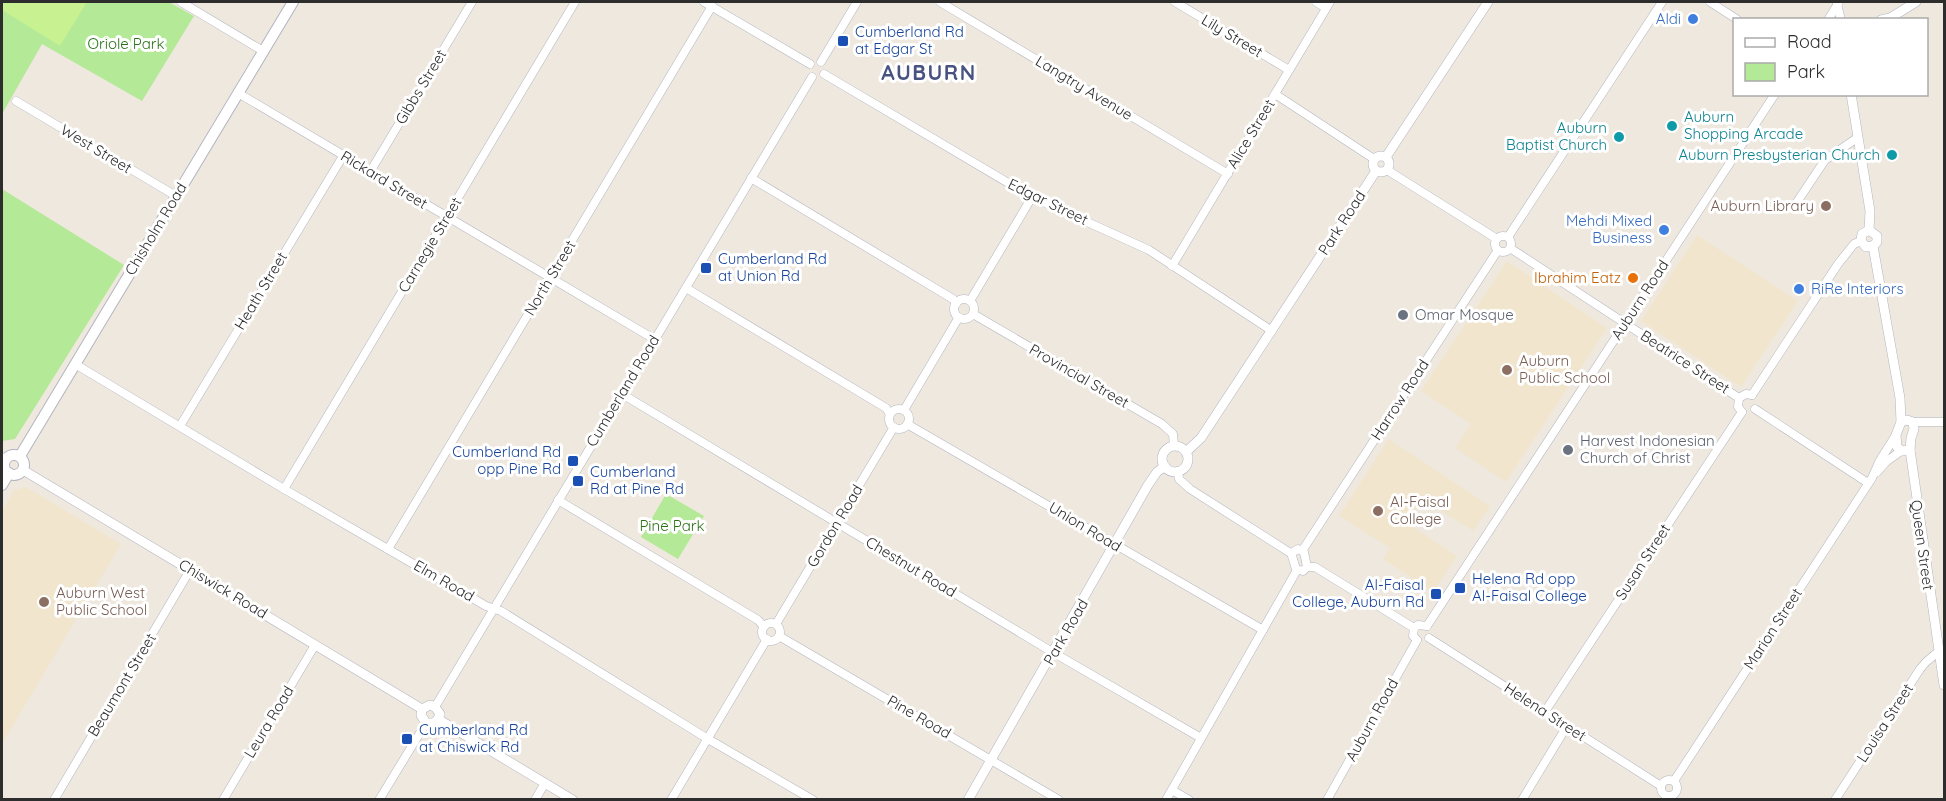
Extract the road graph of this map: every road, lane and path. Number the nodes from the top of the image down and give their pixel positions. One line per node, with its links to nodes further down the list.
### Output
1 (181, 2): 21 (street)
2 (292, 2): 21 (main road, Chisholm Road)
3 (471, 2): 38 (street, Gibbs Street)
4 (575, 2): 44 (street, Carnegie Street)
5 (704, 2): 16 (street)
6 (857, 2): 22 (street)
7 (940, 2): 39 (street, Langtry Avenue)
8 (1175, 2): 24 (street, Lily Street)
9 (1316, 2): 15 (street)
10 (1488, 2): 34 (street)
11 (1662, 2): 46 (street)
12 (1710, 2): 17 (street)
13 (1916, 2): 20 (street)
14 (1838, 3): 18 (street); 19 (street)
15 (1328, 5): 24 (street, Alice Street)
16 (712, 6): 23 (street); 53 (street, North Street)
17 (1734, 18)
18 (1829, 18)
19 (1841, 18)
20 (1890, 18)
21 (263, 51): 27 (main road, Chisholm Road)
22 (821, 62): 23 (street); 25 (street)
23 (810, 64): 26 (street)
24 (1289, 70): 28 (street, Alice Street)
25 (824, 74): 26 (street); 42 (street, Edgar Street)
26 (812, 77): 40 (street, Cumberland Road)
27 (238, 93): 33 (street, Rickard Street); 41 (main road, Chisholm Road)
28 (1275, 94): 35 (street); 39 (street, Alice Street)
29 (1774, 96): 59 (street, Auburn Road)
30 (1851, 96): 32 (street)
31 (16, 101): 41 (street, West Street)
32 (1857, 138): 43 (street); 45 (street)
33 (343, 156): 38 (street, Rickard Street); 73 (street, Heath Street)
34 (1386, 157): 35 (street); 36 (street)
35 (1374, 159): 37 (street)
36 (1387, 170): 37 (street); 47 (street)
37 (1376, 171): 60 (street, Park Road)
38 (370, 172): 44 (street, Rickard Street)
39 (1227, 174): 52 (street, Alice Street)
40 (751, 178): 54 (street, Cumberland Road); 56 (street)
41 (176, 196): 62 (main road, Chisholm Road)
42 (1032, 198): 52 (street, Edgar Street); 55 (street)
43 (1797, 202)
44 (446, 218): 53 (street, Rickard Street); 87 (street, Carnegie Street)
45 (1869, 230): 48 (street); 49 (street)
46 (1508, 237): 47 (street); 50 (street)
47 (1497, 239): 51 (street)
48 (1861, 241): 49 (street); 64 (street)
49 (1873, 246): 72 (street)
50 (1510, 248): 51 (street); 59 (street, Beatrice Street)
51 (1498, 250): 92 (street, Harrow Road)
52 (1172, 266): 60 (street, Edgar Street)
53 (551, 277): 61 (street, Rickard Street); 91 (street, North Street)
54 (686, 288): 61 (street, Cumberland Road); 69 (street)
55 (970, 301): 56 (street); 57 (street)
56 (956, 304): 58 (street)
57 (973, 314): 58 (street); 76 (street, Provincial Street)
58 (959, 317): 67 (street)
59 (1625, 323): 65 (street, Beatrice Street); 99 (street, Auburn Road)
60 (1272, 331): 78 (street, Park Road)
61 (654, 339): 63 (street, Cumberland Road)
62 (75, 364): 73 (street, Elm Road); 79 (main road, Chisholm Road)
63 (622, 394): 88 (street, Cumberland Road); 89 (street, Chestnut Road)
64 (1752, 395): 65 (street); 66 (street)
65 (1739, 398): 68 (street)
66 (1755, 409): 68 (street); 85 (street)
67 (904, 410): 69 (street); 71 (street)
68 (1742, 412): 113 (street, Susan Street)
69 (890, 414): 74 (street)
70 (1944, 422): 72 (street)
71 (908, 424): 74 (street); 90 (street, Union Road)
72 (1909, 424): 75 (street); 77 (street)
73 (180, 426): 87 (street, Elm Road)
74 (894, 427): 89 (street, Gordon Road)
75 (1896, 435): 77 (street); 85 (street, Marion Street)
76 (1174, 446): 78 (street); 81 (street)
77 (1904, 451): 85 (street, Marion Street); 108 (street, Queen Street)
78 (1186, 452): 83 (street)
79 (20, 456): 80 (main road); 82 (main road)
80 (3, 458): 84 (main road)
81 (1165, 466): 83 (street); 90 (street, Park Road)
82 (23, 470): 84 (main road); 95 (street, Chiswick Road)
83 (1178, 471): 93 (street)
84 (9, 473): 86 (main road)
85 (1870, 481): 120 (street, Marion Street)
86 (2, 485)
87 (284, 489): 91 (street, Elm Road)
88 (558, 500): 97 (street, Cumberland Road); 100 (street)
89 (836, 524): 98 (street, Gordon Road); 109 (street, Chestnut Road)
90 (1115, 545): 102 (street, Union Road); 109 (street, Park Road)
91 (388, 549): 97 (street, Elm Road)
92 (1302, 550): 93 (street); 94 (street)
93 (1292, 554): 96 (street)
94 (1307, 567): 96 (street); 101 (street)
95 (190, 570): 107 (street, Chiswick Road); 125 (street, Beaumont Street)
96 (1297, 570): 102 (street)
97 (493, 608): 111 (street, Cumberland Road); 118 (street, Elm Road)
98 (776, 624): 100 (street); 103 (street)
99 (1426, 626): 101 (street); 104 (street)
100 (764, 627): 105 (street)
101 (1414, 628): 106 (street)
102 (1263, 630): 117 (street)
103 (779, 636): 105 (street); 119 (street, Pine Road)
104 (1429, 638): 106 (street); 113 (street, Helena Street)
105 (767, 639): 118 (street)
106 (1417, 640): 136 (street, Auburn Road)
107 (315, 645): 112 (street, Chiswick Road); 126 (street, Leura Road)
108 (1939, 651): 110 (street, Queen Street); 138 (street, Louisa Street)
109 (1054, 653): 117 (street, Chestnut Road); 119 (street, Park Road)
110 (1944, 685)
111 (435, 707): 112 (street); 114 (street)
112 (422, 709): 115 (street)
113 (1544, 712): 116 (street, Helena Street)
114 (438, 719): 115 (street); 121 (street)
115 (426, 723): 127 (street)
116 (1567, 726): 122 (street, Helena Street); 137 (street)
117 (1201, 738): 123 (street)
118 (708, 739): 130 (street); 131 (street, Elm Road)
119 (991, 760): 132 (street, Park Road); 133 (street, Pine Road)
120 (1674, 781): 122 (street); 124 (street)
121 (545, 783): 128 (street); 129 (street)
122 (1662, 786): 124 (street)
123 (1172, 790): 134 (street); 135 (street)
124 (1677, 797)
125 (54, 800)
126 (223, 800)
127 (379, 800)
128 (535, 800)
129 (573, 800)
130 (671, 800)
131 (813, 800)
132 (969, 800)
133 (1059, 800)
134 (1166, 800)
135 (1189, 800)
136 (1327, 800)
137 (1522, 800)
138 (1835, 800)

